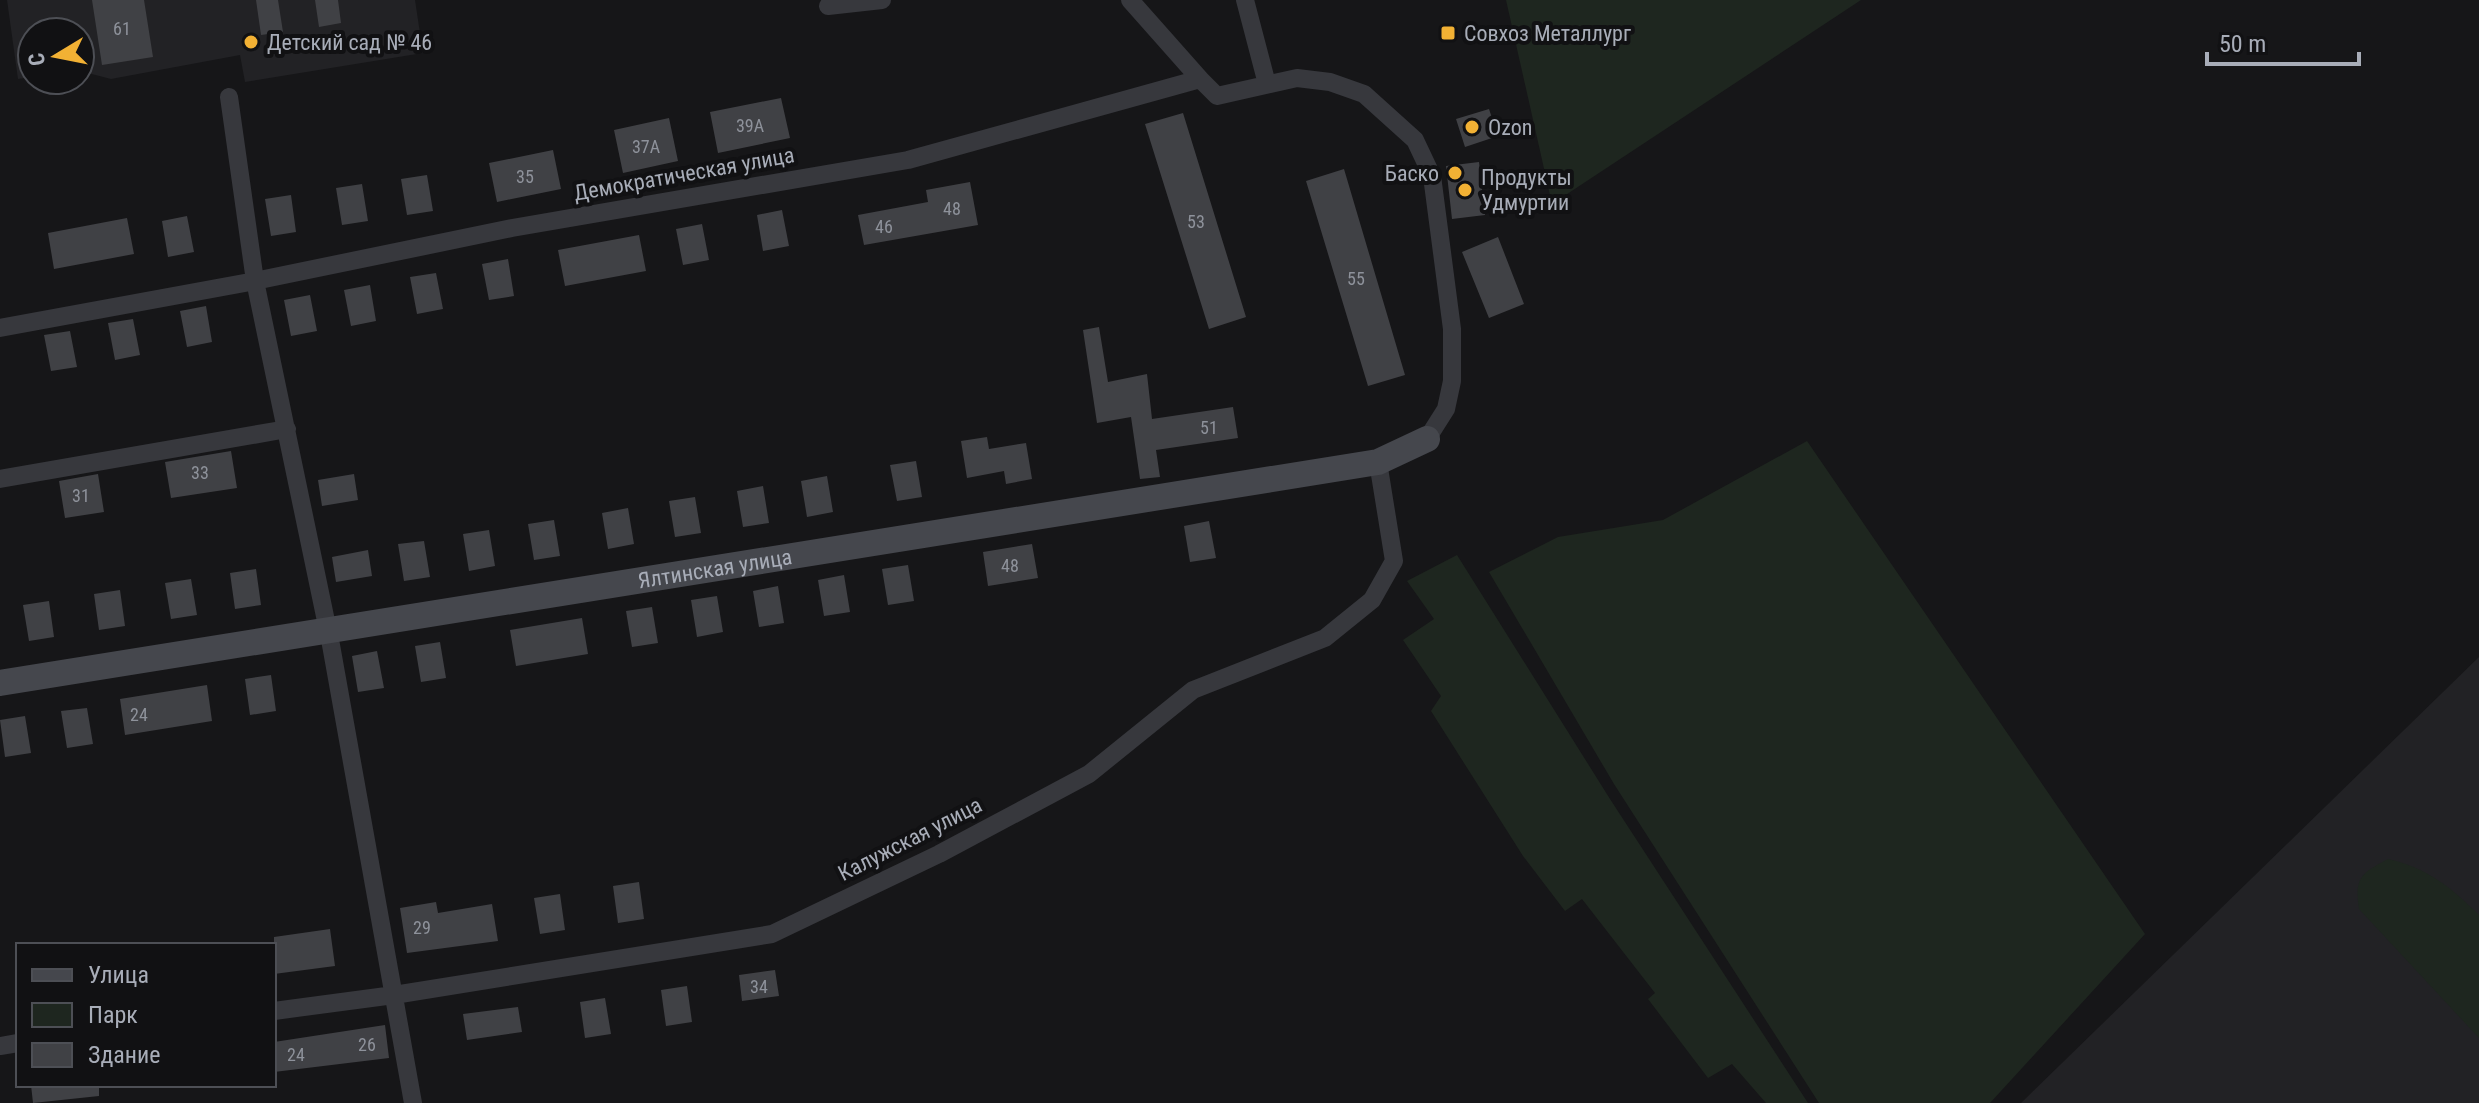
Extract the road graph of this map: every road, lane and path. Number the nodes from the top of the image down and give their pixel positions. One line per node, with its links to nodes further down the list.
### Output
1 (882, 0): 4 (street)
2 (1130, 0): 5 (street)
3 (1245, 0): 6 (street)
4 (828, 6)
5 (1200, 79): 6 (street); 8 (street, Демократическая улица)
6 (1267, 84): 11 (street)
7 (229, 97): 8 (street)
8 (255, 281): 9 (street, Демократическая улица); 10 (street)
9 (0, 328)
10 (287, 429): 13 (street); 14 (street)
11 (1427, 439): 12 (street, Ялтинская улица)
12 (1378, 462): 14 (street, Ялтинская улица); 16 (street, Калужская улица)
13 (0, 479)
14 (325, 634): 15 (street, Ялтинская улица); 16 (street)
15 (0, 683)
16 (394, 995): 17 (street, Калужская улица); 18 (street)
17 (276, 1011)
18 (413, 1103)

